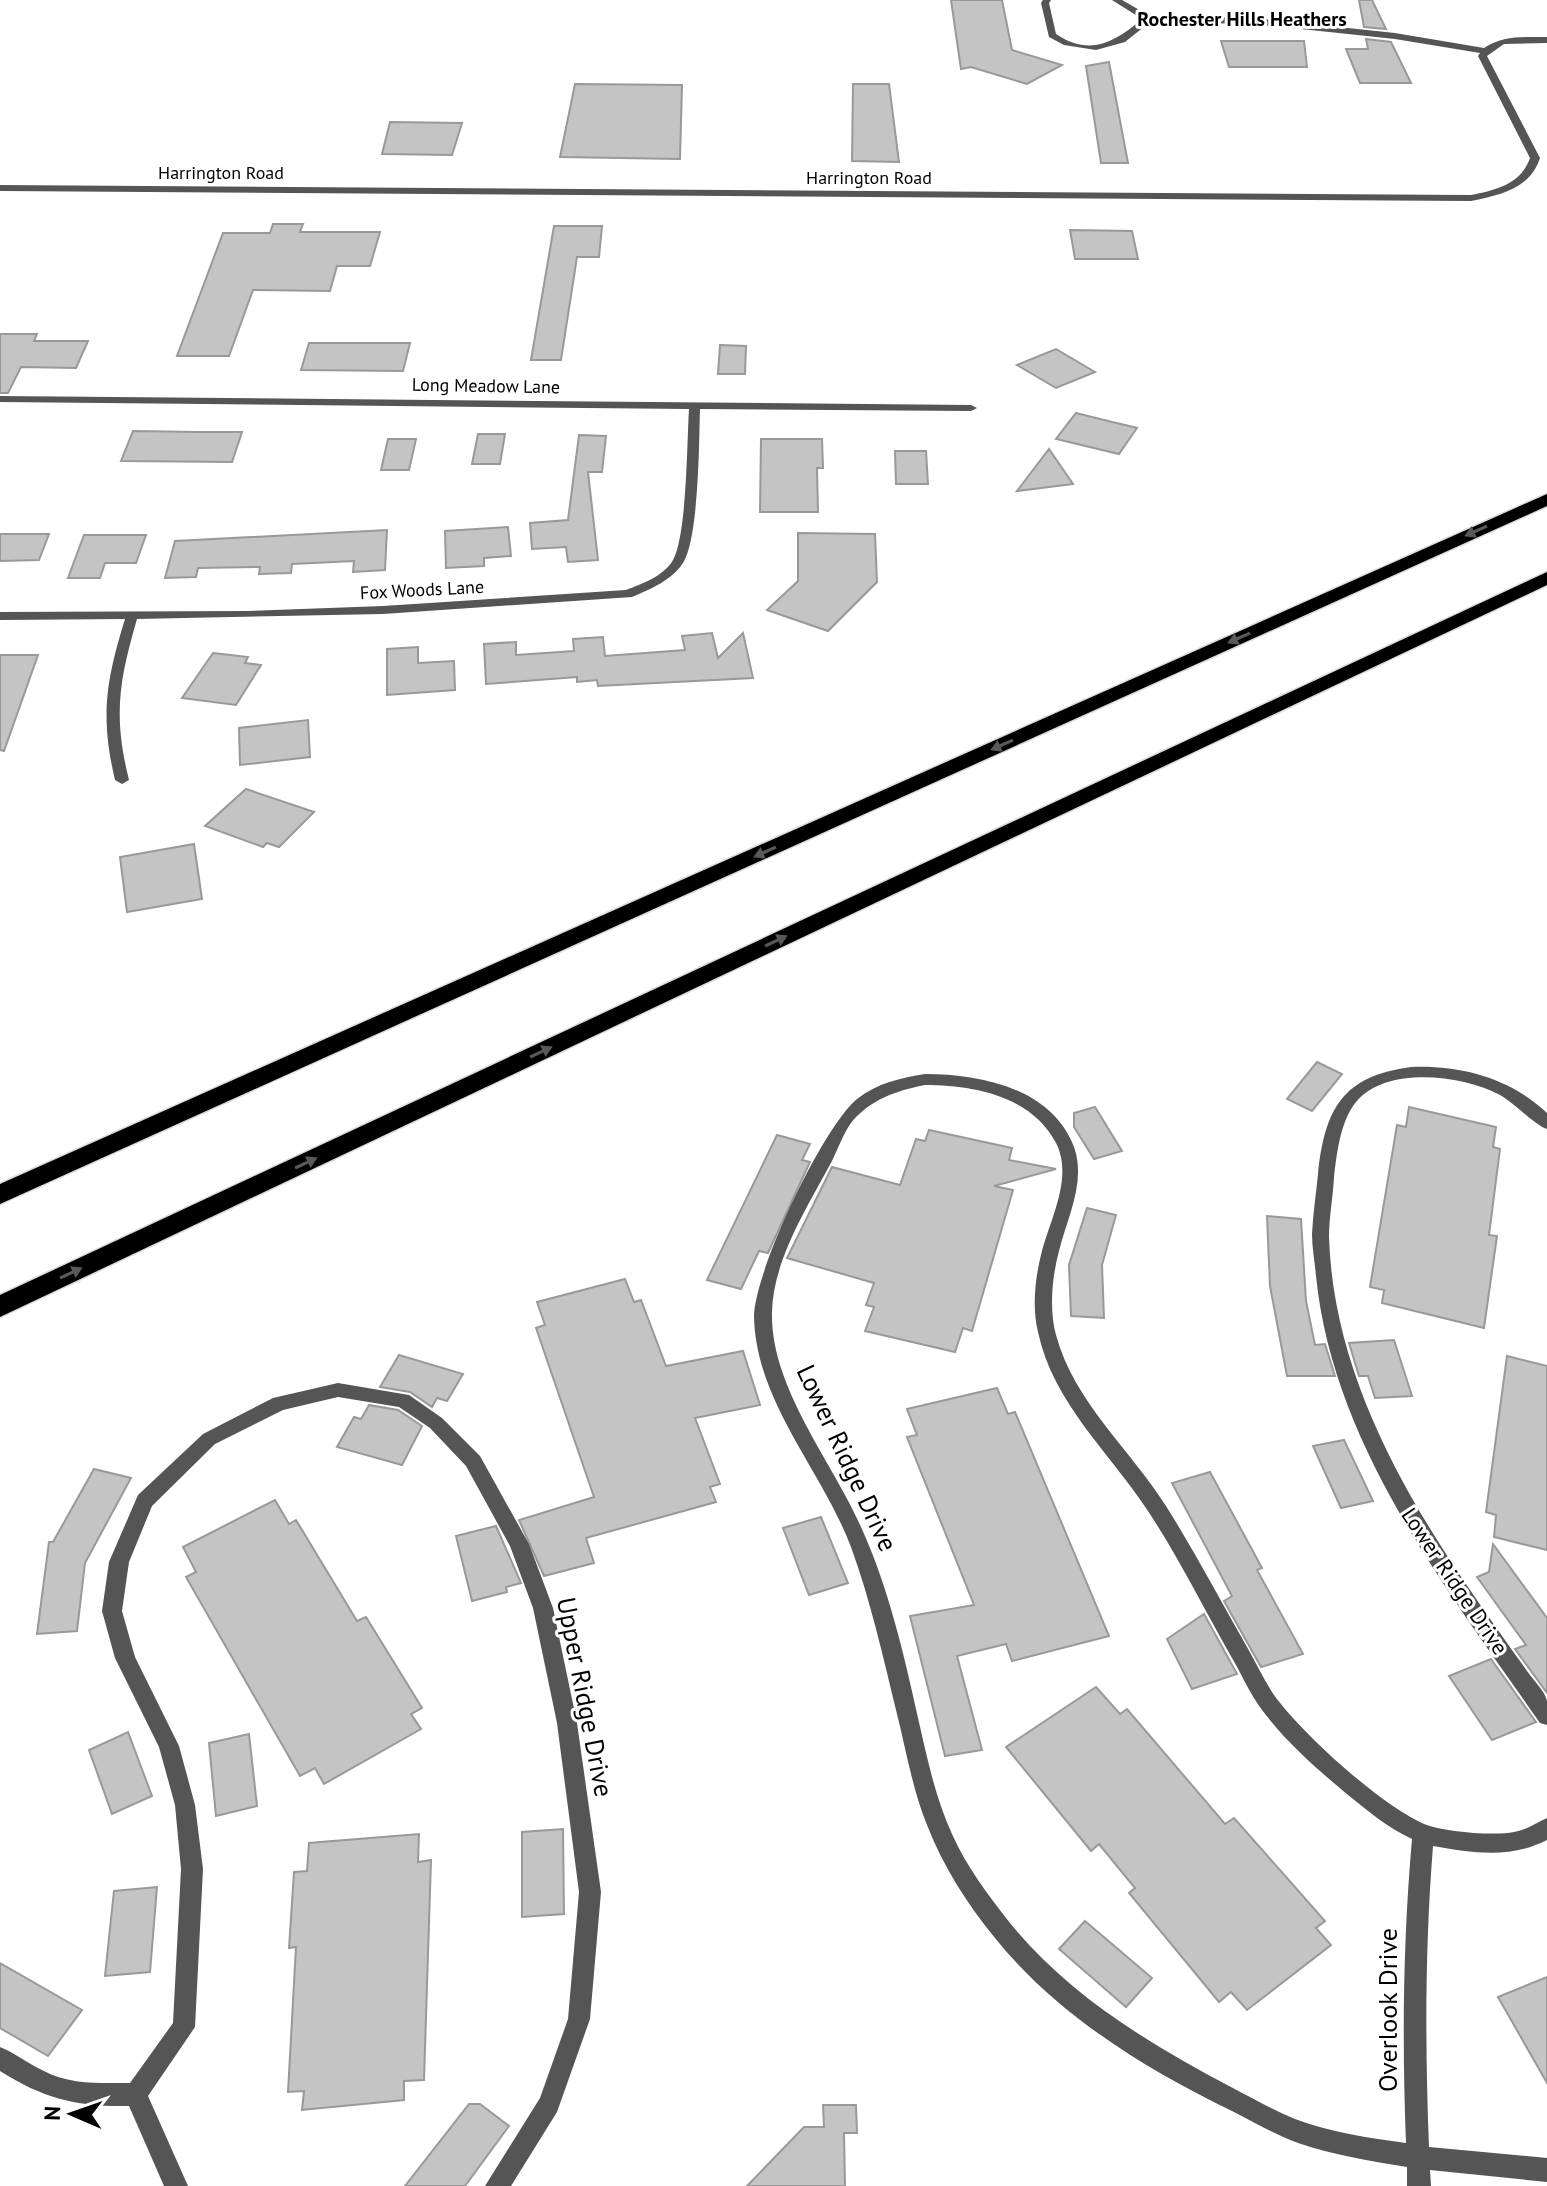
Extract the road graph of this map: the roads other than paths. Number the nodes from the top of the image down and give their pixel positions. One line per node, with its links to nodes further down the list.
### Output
1 (1047, 0): 3 (street)
2 (1116, 0): 3 (street)
3 (1148, 19): 5 (street)
4 (1547, 40): 5 (street)
5 (1485, 51): 6 (street, Harrington Road)
6 (0, 188)
7 (0, 399): 8 (street, Long Meadow Lane)
8 (695, 406): 9 (street, Long Meadow Lane); 13 (street, Fox Woods Lane)
9 (971, 408)
10 (1547, 499): 16 (highway, one-way to 16)
11 (1547, 578): 17 (highway, one-way to 11)
12 (0, 616): 13 (street, Fox Woods Lane)
13 (132, 616): 14 (street)
14 (122, 780)
15 (1547, 1123): 18 (street, Lower Ridge Drive)
16 (0, 1195)
17 (0, 1307)
18 (1547, 1716)
19 (1547, 1828): 20 (street, Lower Ridge Drive)
20 (1423, 1834): 23 (street, Overlook Drive); 23 (street, Lower Ridge Drive)
21 (0, 2058): 22 (street)
22 (136, 2094): 25 (street); 26 (street, Upper Ridge Drive)
23 (1418, 2159): 24 (street, Lower Ridge Drive); 27 (street, Overlook Drive)
24 (1547, 2170)
25 (176, 2186)
26 (497, 2186)
27 (1419, 2186)

